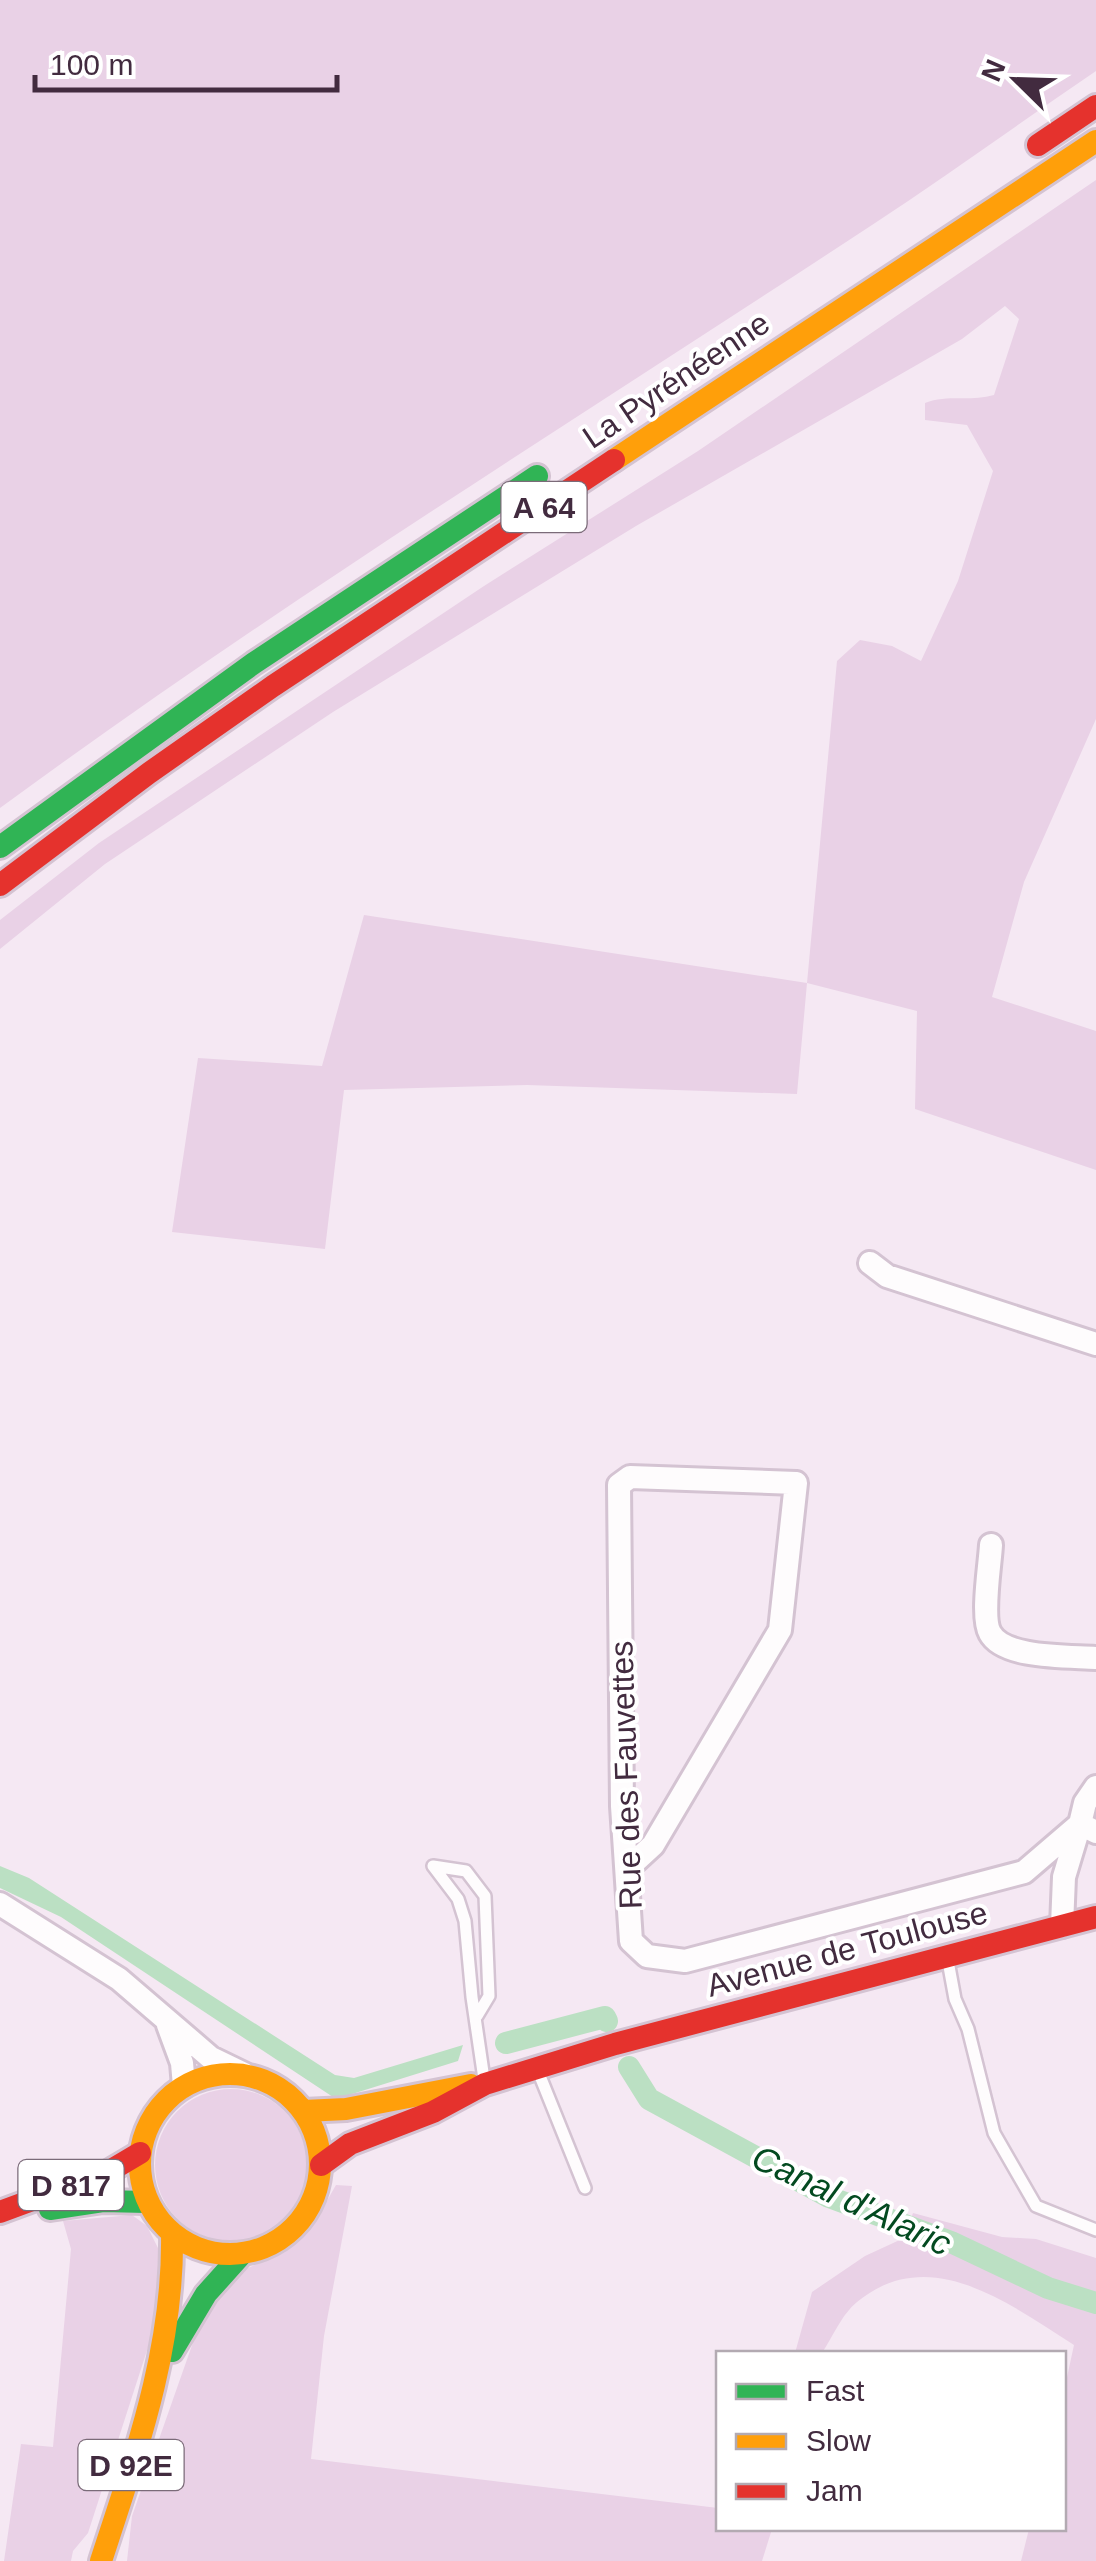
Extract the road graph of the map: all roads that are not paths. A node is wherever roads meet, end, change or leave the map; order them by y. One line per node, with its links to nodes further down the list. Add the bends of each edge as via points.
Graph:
1 (1096, 106): 3 (main road)
2 (1096, 141): 6 (main road, La Pyrénéenne / A 64, via 272,686)
3 (1019, 158)
4 (553, 465): 5 (main road, La Pyrénéenne / A 64, via 254,663)
5 (0, 847)
6 (0, 885)
7 (870, 1263): 8 (street, via 888,1276)
8 (1096, 1344)
9 (990, 1545): 10 (street, via 990,1634 1023,1652)
10 (1096, 1658)
11 (1096, 1787): 12 (street, via 1086,1804)
12 (1088, 1828): 13 (street, Rue des Fauvettes, via 1024,1872 685,1961 647,1956 632,1942); 16 (street, via 1064,1877)
13 (628, 1868): 13 (street, Rue des Fauvettes, via 653,1845 780,1630 796,1483 630,1477 619,1485)
14 (0, 1904): 19 (street, via 119,1979)
15 (1096, 1916): 16 (main road, Avenue de Toulouse)
16 (1062, 1926): 17 (main road, Avenue de Toulouse)
17 (948, 1957): 20 (main road, Avenue de Toulouse); 30 (lane, via 994,2133 1036,2206)
18 (477, 2016): 18 (lane, via 489,1996 485,1896 466,1871 432,1866 465,1921); 22 (lane)
19 (164, 2018): 21 (street, via 210,2058); 23 (street)
20 (536, 2068): 22 (main road, Avenue de Toulouse); 27 (lane)
21 (244, 2074): 23 (main road, via 218,2074); 24 (main road, via 266,2080)
22 (485, 2084): 24 (main road, via 429,2089 354,2109); 26 (main road, via 350,2144)
23 (184, 2086): 25 (main road, via 154,2115)
24 (304, 2111): 26 (main road)
25 (140, 2153): 28 (main road); 29 (main road, D 817)
26 (321, 2164): 32 (main road, via 314,2198 292,2230)
27 (585, 2188)
28 (147, 2202): 29 (main road, D 817, via 103,2200); 31 (main road)
29 (0, 2214)
30 (1096, 2230)
31 (172, 2234): 32 (main road, via 216,2255); 33 (main road, via 175,2278)
32 (241, 2255): 33 (main road, via 206,2294)
33 (162, 2368): 34 (main road, D 92E)
34 (101, 2561)

